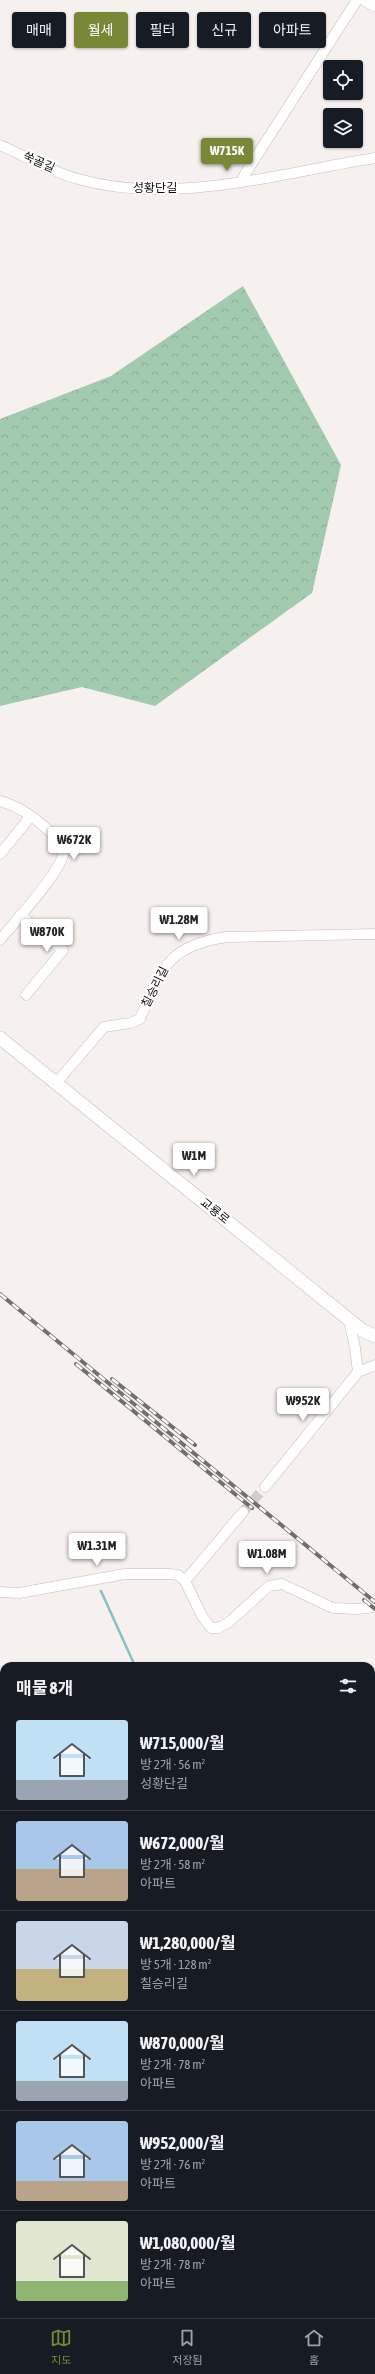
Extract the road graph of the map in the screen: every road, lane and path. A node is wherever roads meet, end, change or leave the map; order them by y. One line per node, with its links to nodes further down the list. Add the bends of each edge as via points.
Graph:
1 (357, 0): 7 (street)
2 (366, 0): 3 (street)
3 (375, 5)
4 (0, 145): 6 (street, 쑥골길)
5 (375, 158): 7 (street, 성황단길)
6 (77, 179): 7 (street, 성황단길, via 134,190)
7 (242, 181)
8 (0, 801): 9 (street, via 17,806)
9 (31, 816): 10 (street); 11 (street, via 61,842 64,849 56,870)
10 (0, 854)
11 (20, 915): 13 (street); 14 (street, via 63,950)
12 (375, 934): 16 (street, 칠승리길, via 228,937 212,939 180,953 160,972 140,1018 130,1023 104,1026)
13 (0, 940)
14 (26, 995)
15 (0, 1038): 16 (street, 교룡로)
16 (56, 1082): 17 (street, 교룡로)
17 (349, 1319): 18 (street, 교룡로, via 362,1330); 20 (street, via 356,1348)
18 (375, 1336)
19 (375, 1365): 20 (street)
20 (358, 1372): 21 (street)
21 (265, 1487)
22 (243, 1512): 23 (street)
23 (185, 1581): 24 (street, via 178,1575 170,1574 125,1574 19,1593); 25 (street, via 202,1616 211,1628 218,1628 229,1622 268,1586 282,1584 333,1608)
24 (0, 1592)
25 (375, 1607)

